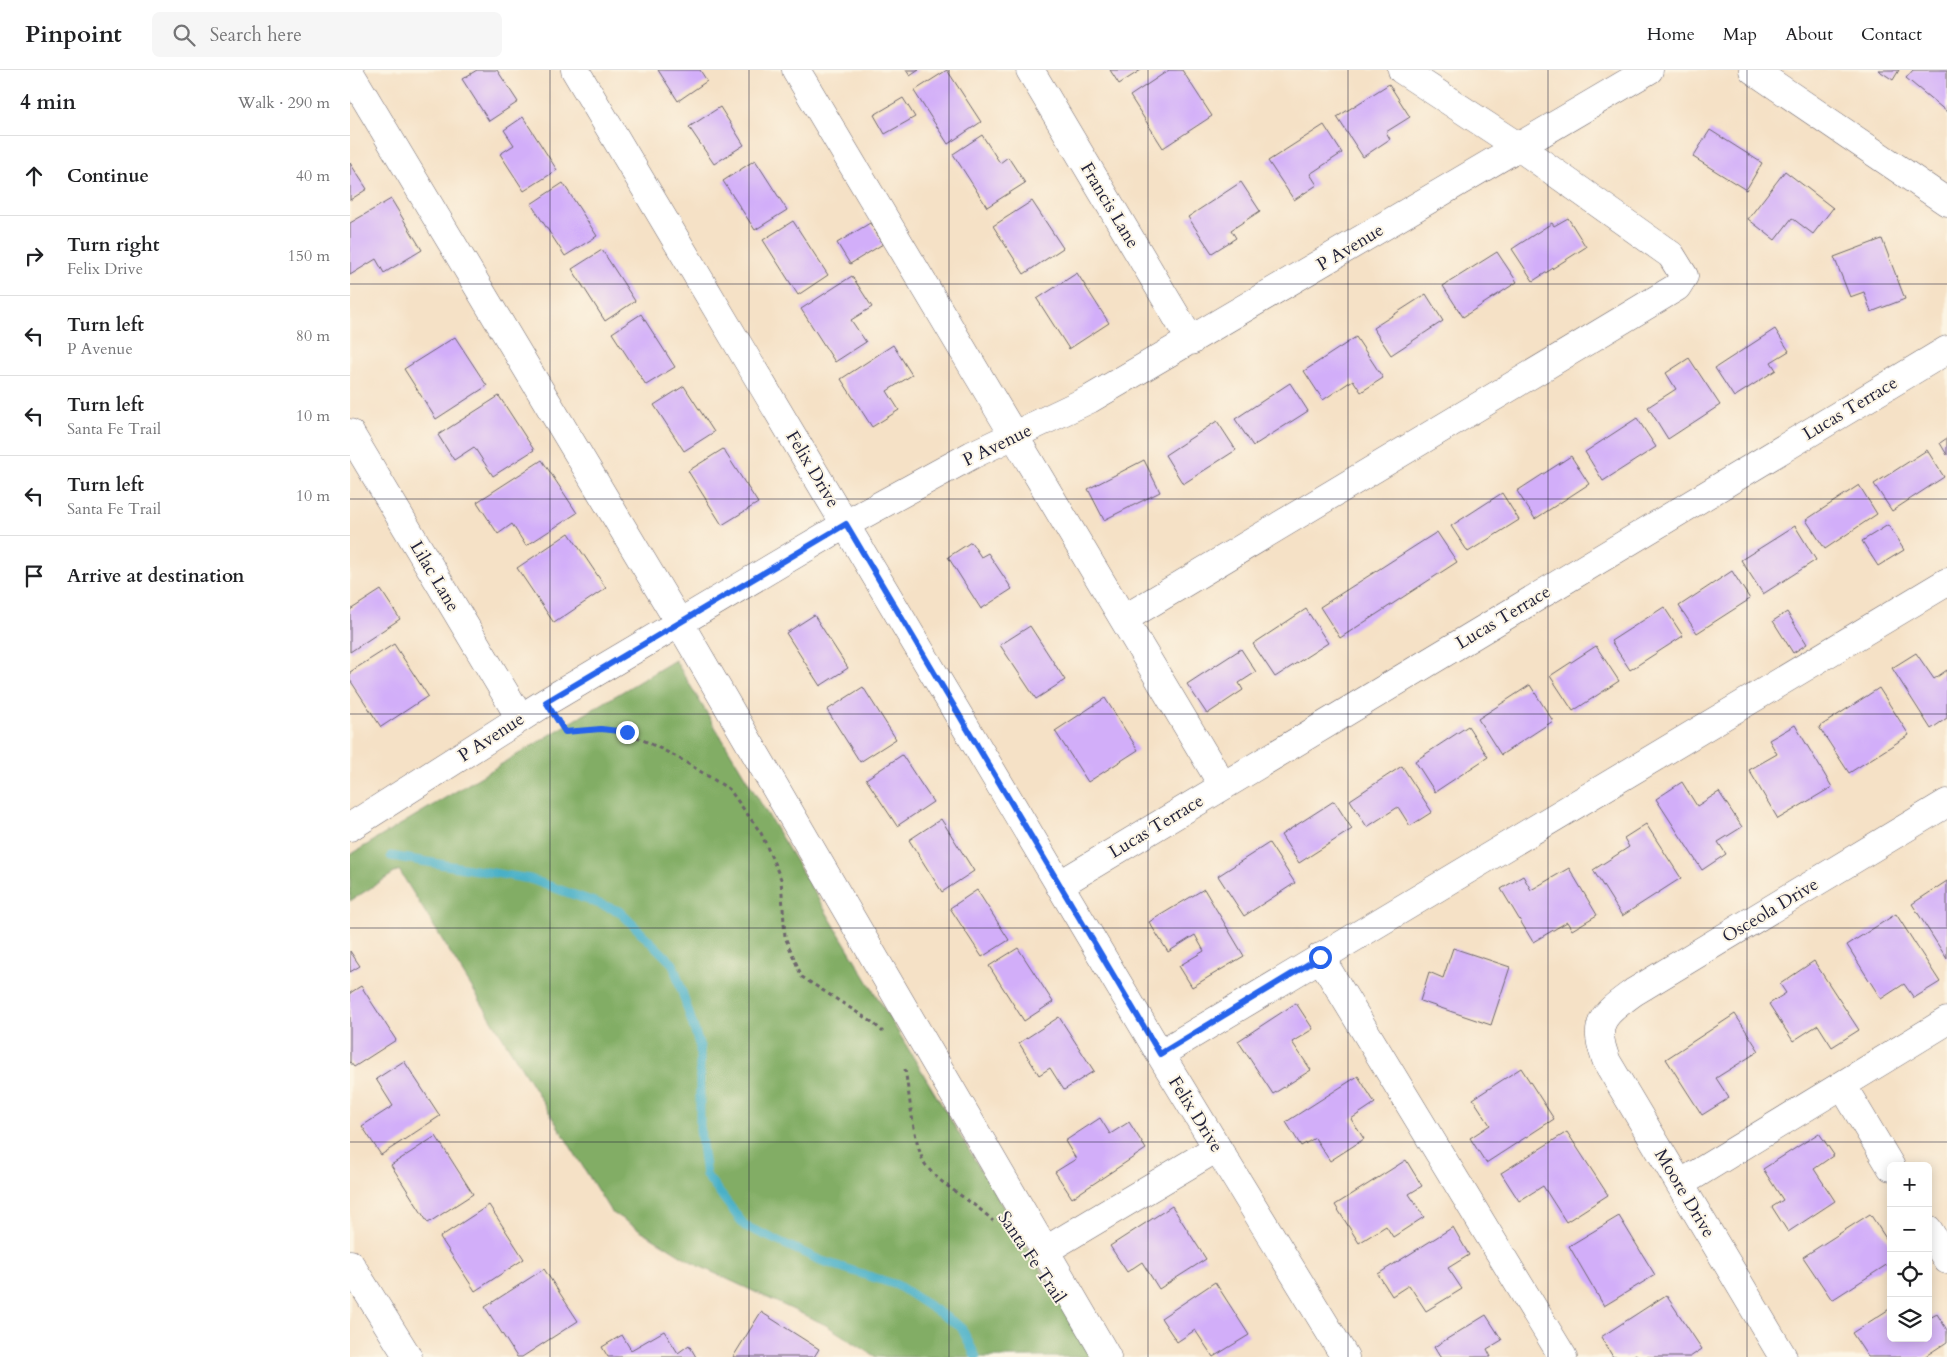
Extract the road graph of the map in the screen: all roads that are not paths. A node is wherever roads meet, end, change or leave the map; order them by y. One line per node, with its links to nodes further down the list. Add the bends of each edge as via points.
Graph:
1 (575, 70): 14 (street, Felix Drive)
2 (796, 70): 13 (street)
3 (1030, 70): 10 (street, Francis Lane)
4 (1402, 70): 8 (street)
5 (1649, 70): 8 (street, P Avenue)
6 (1752, 70): 9 (street)
7 (350, 73): 17 (street)
8 (1519, 147): 10 (street, P Avenue); 16 (street, via 1671,256 1684,276 1677,287)
9 (1947, 202)
10 (1191, 341): 13 (street, P Avenue)
11 (1947, 350): 19 (street, Lucas Terrace)
12 (350, 433): 18 (street, Lilac Lane)
13 (1015, 437): 14 (street, P Avenue, via 972,455); 16 (street)
14 (846, 524): 17 (street, P Avenue); 22 (street, Felix Drive)
15 (1947, 582): 23 (street)
16 (1124, 619): 19 (street)
17 (680, 624): 18 (street, P Avenue); 32 (street)
18 (520, 718): 21 (street, P Avenue)
19 (1223, 786): 22 (street, Lucas Terrace)
20 (1947, 803): 25 (street, Osceola Drive, via 1634,992 1611,1009)
21 (350, 827)
22 (1059, 885): 26 (street, Felix Drive)
23 (1320, 957): 26 (street); 38 (street)
24 (1947, 1021): 27 (street)
25 (1600, 1025): 30 (street, Moore Drive, via 1600,1043 1608,1062)
26 (1160, 1054): 28 (street, Felix Drive)
27 (1842, 1085): 29 (street); 30 (street)
28 (1217, 1148): 32 (street); 37 (street, Felix Drive)
29 (1888, 1162)
30 (1680, 1184): 39 (street, Moore Drive)
31 (1932, 1235): 33 (street)
32 (1046, 1250): 36 (street)
33 (1947, 1260)
34 (350, 1264): 35 (street)
35 (408, 1357)
36 (1107, 1357)
37 (1345, 1357)
38 (1562, 1357)
39 (1783, 1357)

